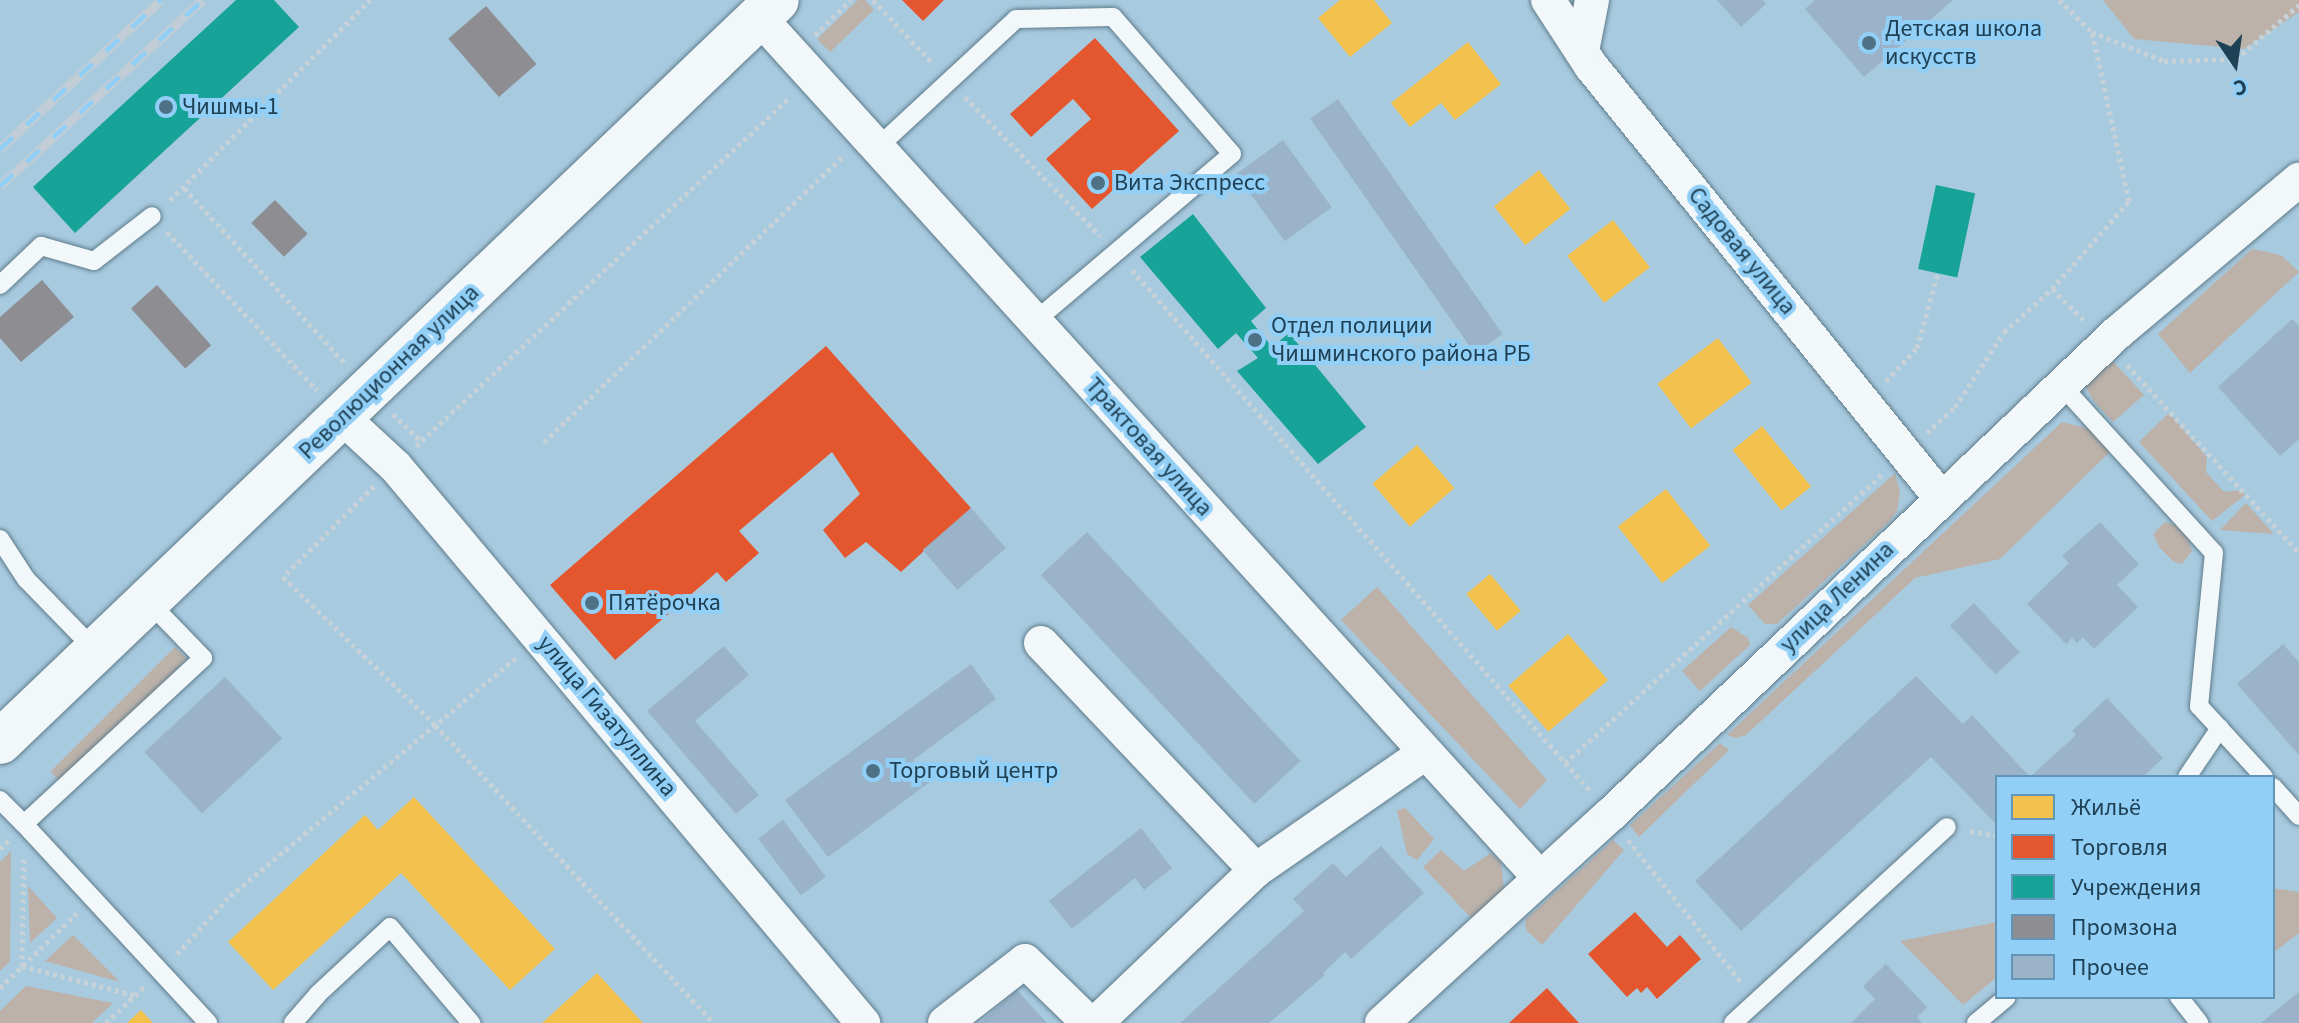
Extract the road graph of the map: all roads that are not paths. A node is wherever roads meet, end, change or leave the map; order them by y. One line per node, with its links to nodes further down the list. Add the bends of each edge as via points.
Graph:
1 (1548, 0): 4 (street, Садовая улица)
2 (1592, 0): 4 (street)
3 (759, 6): 5 (street, Трактовая улица, via 804,66); 11 (main road, Революционная улица)
4 (1582, 51): 12 (street, Садовая улица)
5 (872, 141): 9 (street, Трактовая улица); 9 (lane, via 1016,19 1113,17 1232,154)
6 (2299, 180): 10 (street, улица Ленина, via 2117,333)
7 (152, 216): 8 (lane, via 94,261 41,246)
8 (0, 285)
9 (1035, 321): 19 (street, Трактовая улица)
10 (2063, 387): 12 (street, улица Ленина); 17 (lane, via 2214,553 2199,706)
11 (356, 404): 14 (main road, Революционная улица); 34 (street, улица Гизатуллина, via 395,466)
12 (1941, 498): 28 (street, улица Ленина)
13 (0, 539): 16 (lane, via 26,579)
14 (147, 600): 16 (main road, Революционная улица); 25 (lane, via 203,658)
15 (1041, 643): 27 (street)
16 (95, 650): 18 (main road, Революционная улица)
17 (2220, 728): 20 (lane); 21 (lane)
18 (0, 742)
19 (1425, 753): 27 (street); 28 (street, Трактовая улица)
20 (2188, 775)
21 (2262, 775)
22 (2275, 789): 24 (lane)
23 (0, 800): 25 (lane)
24 (2299, 816)
25 (24, 824): 31 (lane)
26 (1947, 827): 39 (lane)
27 (1256, 870): 37 (street)
28 (1540, 878): 38 (street, улица Ленина)
29 (2005, 999): 40 (lane)
30 (2181, 999): 41 (lane)
31 (208, 1023)
32 (293, 1023): 33 (lane, via 390,927)
33 (471, 1023)
34 (863, 1023)
35 (945, 1023): 36 (street, via 1025,961)
36 (1089, 1023)
37 (1096, 1023)
38 (1382, 1023)
39 (1733, 1023)
40 (1976, 1023)
41 (2199, 1023)

